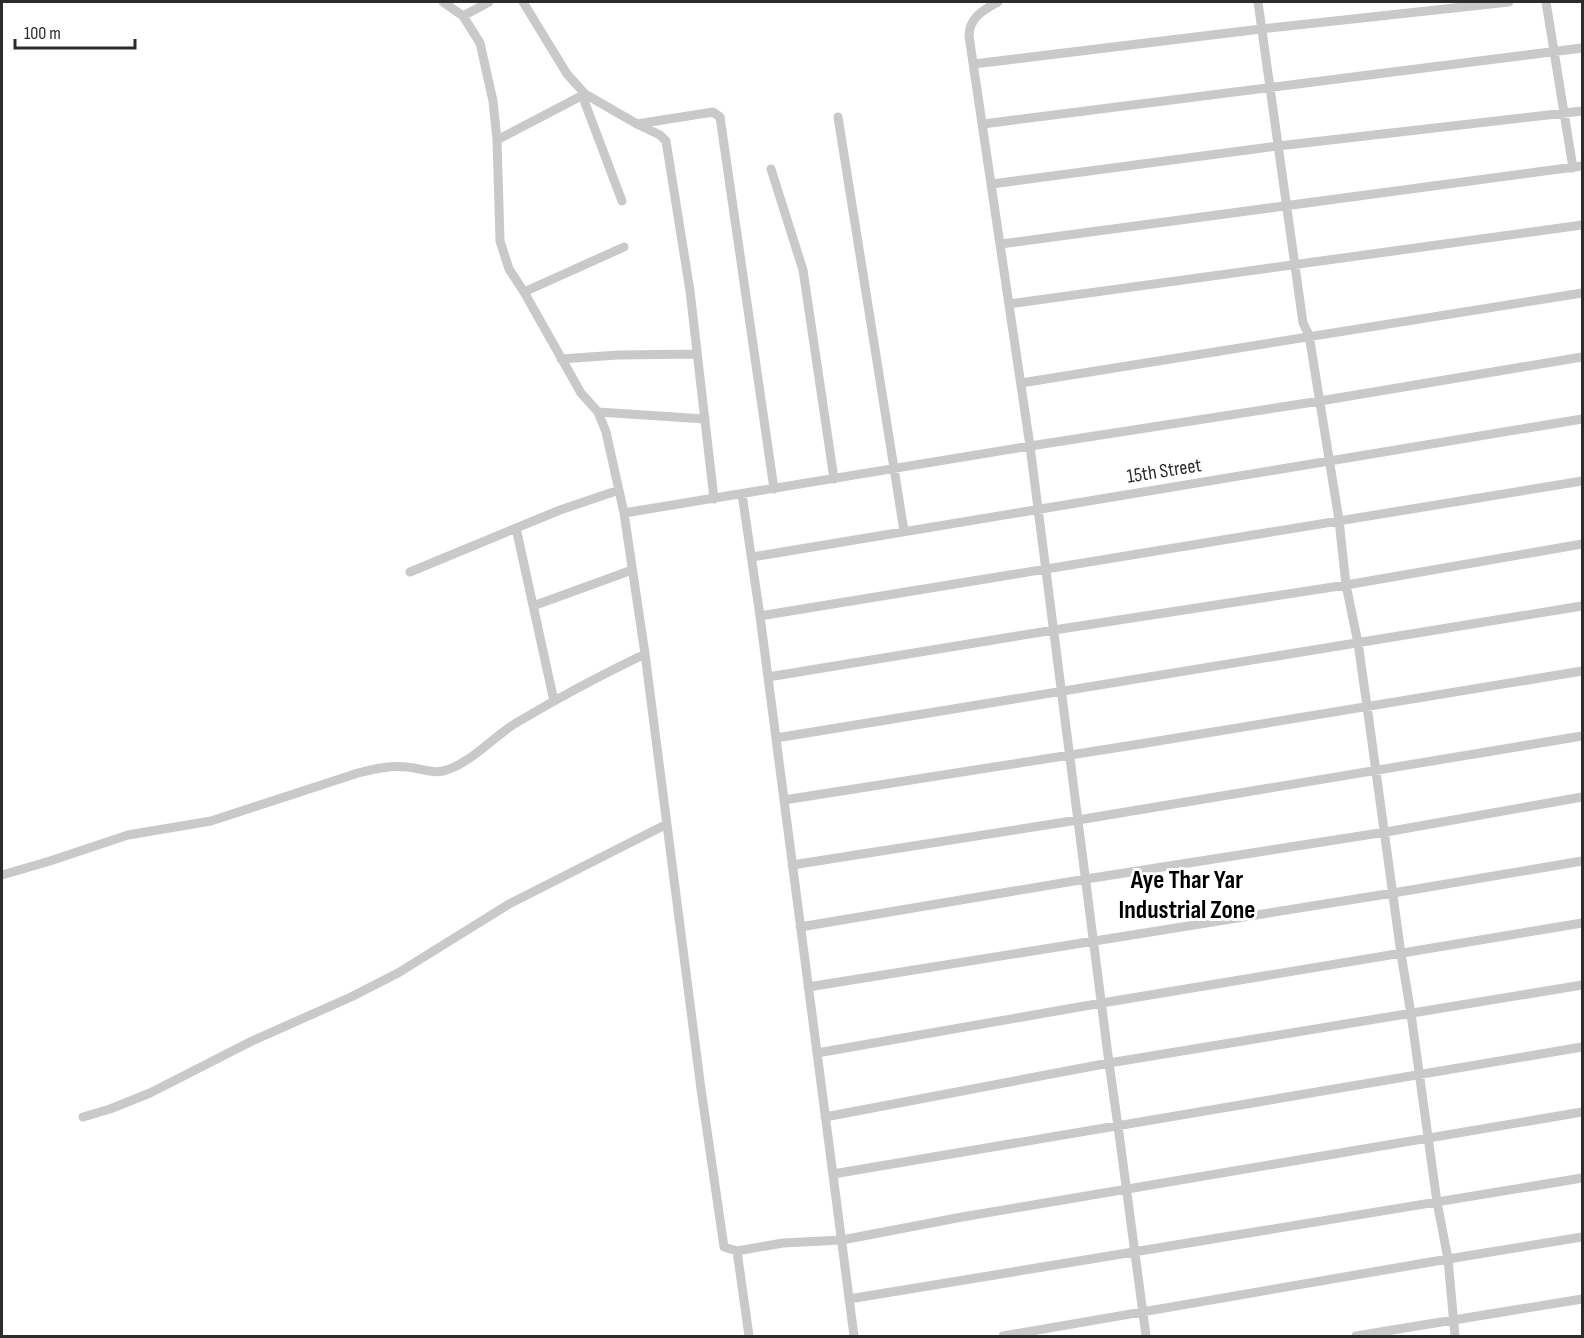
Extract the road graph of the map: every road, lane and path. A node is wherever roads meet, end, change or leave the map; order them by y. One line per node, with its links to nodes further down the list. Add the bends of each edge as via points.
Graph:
1 (443, 2): 8 (street)
2 (489, 2): 8 (street)
3 (523, 2): 14 (street, via 567,74)
4 (998, 2): 12 (street, via 974,18 969,27)
5 (1258, 2): 9 (street)
6 (1509, 2): 9 (street)
7 (1546, 2): 11 (street)
8 (463, 16): 20 (street, via 480,43)
9 (1261, 29): 12 (street); 13 (street)
10 (1582, 48): 11 (street)
11 (1553, 52): 13 (street); 16 (street)
12 (974, 64): 19 (street)
13 (1270, 88): 19 (street); 21 (street)
14 (585, 94): 18 (street); 20 (street); 25 (street)
15 (1582, 111): 16 (street)
16 (1564, 113): 21 (street); 22 (street)
17 (838, 117): 45 (street)
18 (638, 124): 35 (street, via 666,141); 48 (street, via 713,112 720,117)
19 (983, 124): 24 (street)
20 (497, 140): 31 (street, via 500,241 509,269)
21 (1278, 146): 24 (street); 26 (street)
22 (1578, 167): 26 (street)
23 (771, 169): 46 (street, via 803,270)
24 (992, 184): 28 (street)
25 (622, 201)
26 (1286, 205): 28 (street); 30 (street)
27 (1582, 225): 30 (street)
28 (1001, 244): 33 (street)
29 (624, 247): 31 (street)
30 (1295, 264): 33 (street); 34 (street, via 1303,323)
31 (524, 292): 37 (street)
32 (1582, 293): 34 (street)
33 (1009, 304): 38 (street)
34 (1309, 336): 38 (street); 39 (street)
35 (697, 354): 37 (street); 41 (street)
36 (1582, 357): 39 (street)
37 (561, 359): 40 (street, via 581,393)
38 (1021, 383): 43 (street)
39 (1320, 401): 43 (street); 44 (street)
40 (598, 412): 41 (street); 49 (street)
41 (705, 419): 51 (street)
42 (1582, 419): 44 (street, 15th Street)
43 (1030, 446): 45 (street); 52 (street)
44 (1329, 461): 52 (street, 15th Street); 54 (street)
45 (895, 469): 46 (street); 56 (street)
46 (834, 478): 48 (street)
47 (1582, 481): 54 (street)
48 (774, 489): 50 (street)
49 (619, 490): 53 (street); 55 (street)
50 (742, 494): 51 (street); 58 (street)
51 (714, 499): 53 (street)
52 (1038, 508): 56 (street, 15th Street); 59 (street)
53 (624, 513): 60 (street)
54 (1339, 520): 59 (street); 62 (street)
55 (516, 528): 61 (street); 63 (street)
56 (904, 531): 58 (street, 15th Street)
57 (1582, 544): 62 (street)
58 (752, 557): 65 (street)
59 (1046, 568): 65 (street); 66 (street)
60 (632, 570): 63 (street); 68 (street)
61 (410, 572)
62 (1346, 585): 66 (street); 67 (street)
63 (533, 606): 72 (street)
64 (1582, 606): 67 (street)
65 (760, 616): 70 (street)
66 (1054, 630): 70 (street); 71 (street)
67 (1358, 643): 71 (street); 73 (street)
68 (645, 654): 72 (street); 81 (street)
69 (1582, 671): 73 (street)
70 (768, 677): 75 (street)
71 (1062, 692): 75 (street); 76 (street)
72 (554, 701): 85 (street, via 514,724 467,760 444,771 380,767 212,821 128,835)
73 (1367, 706): 76 (street); 77 (street)
74 (1582, 736): 77 (street)
75 (776, 738): 79 (street)
76 (1070, 755): 79 (street); 80 (street)
77 (1377, 771): 80 (street); 82 (street)
78 (1582, 797): 82 (street)
79 (784, 800): 84 (street)
80 (1078, 820): 84 (street); 86 (street)
81 (667, 824): 101 (street, via 509,904 398,973 351,997 150,1093); 111 (street, via 724,1246)
82 (1386, 832): 86 (street); 87 (street)
83 (1582, 861): 87 (street)
84 (792, 865): 89 (street)
85 (2, 875)
86 (1086, 879): 89 (street); 90 (street)
87 (1393, 893): 90 (street); 91 (street)
88 (1582, 923): 91 (street)
89 (800, 927): 93 (street)
90 (1094, 942): 93 (street); 94 (street)
91 (1401, 954): 94 (street); 95 (street)
92 (1582, 986): 95 (street)
93 (808, 987): 97 (street)
94 (1102, 1003): 97 (street); 98 (street)
95 (1411, 1014): 98 (street); 99 (street)
96 (1582, 1047): 99 (street)
97 (817, 1053): 102 (street)
98 (1108, 1064): 102 (street); 103 (street)
99 (1419, 1075): 103 (street); 104 (street)
100 (1582, 1112): 104 (street)
101 (83, 1117)
102 (825, 1117): 105 (street)
103 (1118, 1126): 105 (street); 107 (street)
104 (1428, 1137): 107 (street); 108 (street)
105 (833, 1174): 110 (street)
106 (1582, 1178): 108 (street)
107 (1127, 1189): 110 (street); 112 (street)
108 (1437, 1202): 112 (street); 113 (street)
109 (1582, 1237): 113 (street)
110 (842, 1240): 111 (street, via 783,1243); 114 (street)
111 (737, 1251): 118 (street)
112 (1135, 1253): 114 (street); 116 (street)
113 (1448, 1259): 116 (street); 117 (street)
114 (849, 1299): 119 (street)
115 (1582, 1299): 117 (street)
116 (1143, 1312): 120 (street); 121 (street)
117 (1453, 1320): 122 (street); 123 (street)
118 (749, 1336)
119 (854, 1336)
120 (1003, 1336)
121 (1146, 1336)
122 (1356, 1336)
123 (1455, 1336)

